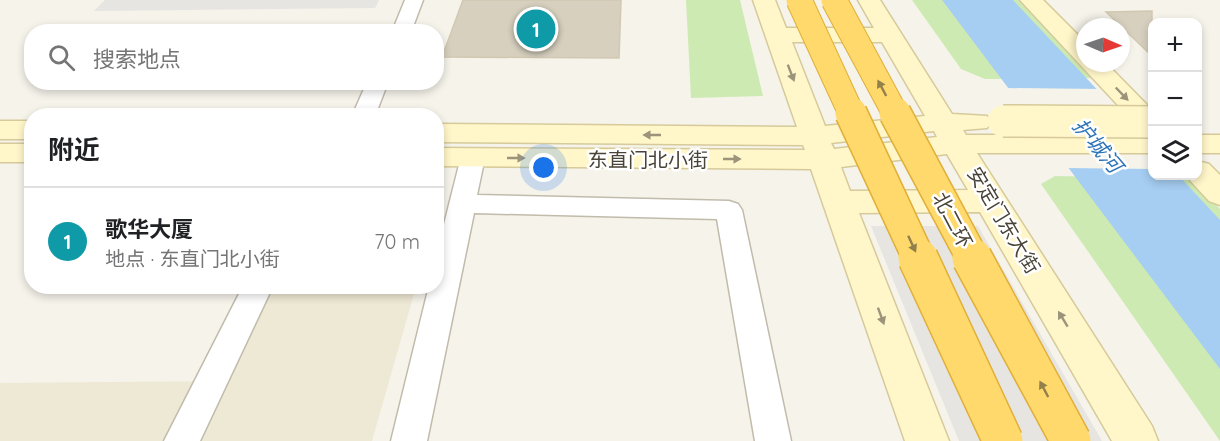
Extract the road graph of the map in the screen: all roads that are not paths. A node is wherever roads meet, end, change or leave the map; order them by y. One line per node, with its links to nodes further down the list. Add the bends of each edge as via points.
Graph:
1 (414, 0): 8 (street)
2 (764, 0): 10 (street)
3 (799, 0): 43 (highway, one-way to 43, bridge)
4 (834, 0): 44 (highway, 北二环, one-way to 4, bridge)
5 (869, 0): 11 (street, 安定门东大街)
6 (1030, 0): 12 (street)
7 (1043, 0): 9 (street)
8 (404, 24)
9 (1076, 28)
10 (777, 35): 11 (street); 27 (street, one-way to 27)
11 (891, 35): 24 (street, 安定门东大街)
12 (1076, 47)
13 (1101, 72): 18 (street, one-way to 18)
14 (1127, 72): 16 (street)
15 (374, 90): 17 (street)
16 (1148, 90)
17 (367, 108)
18 (1148, 119)
19 (1148, 123): 22 (street, bridge)
20 (0, 130): 21 (street)
21 (24, 130)
22 (1010, 132): 24 (street); 26 (street)
23 (444, 133): 27 (street, 东直门北小街, one-way to 23)
24 (950, 133): 27 (street); 33 (street, 安定门东大街)
25 (1209, 143): 32 (street)
26 (1148, 144)
27 (820, 148): 31 (street, 东直门北小街, one-way to 27); 34 (street)
28 (0, 153): 29 (street)
29 (24, 153)
30 (444, 157): 31 (street, 东直门北小街)
31 (473, 157): 35 (street)
32 (1220, 194)
33 (993, 201): 34 (street); 45 (street, 安定门东大街, one-way to 33)
34 (840, 202): 42 (street, one-way to 42)
35 (462, 204): 36 (street); 41 (street, via 729,210)
36 (444, 284)
37 (254, 294): 39 (street)
38 (442, 294): 40 (street)
39 (182, 441)
40 (409, 441)
41 (773, 441)
42 (927, 441)
43 (1003, 441)
44 (1071, 441)
45 (1136, 441)

